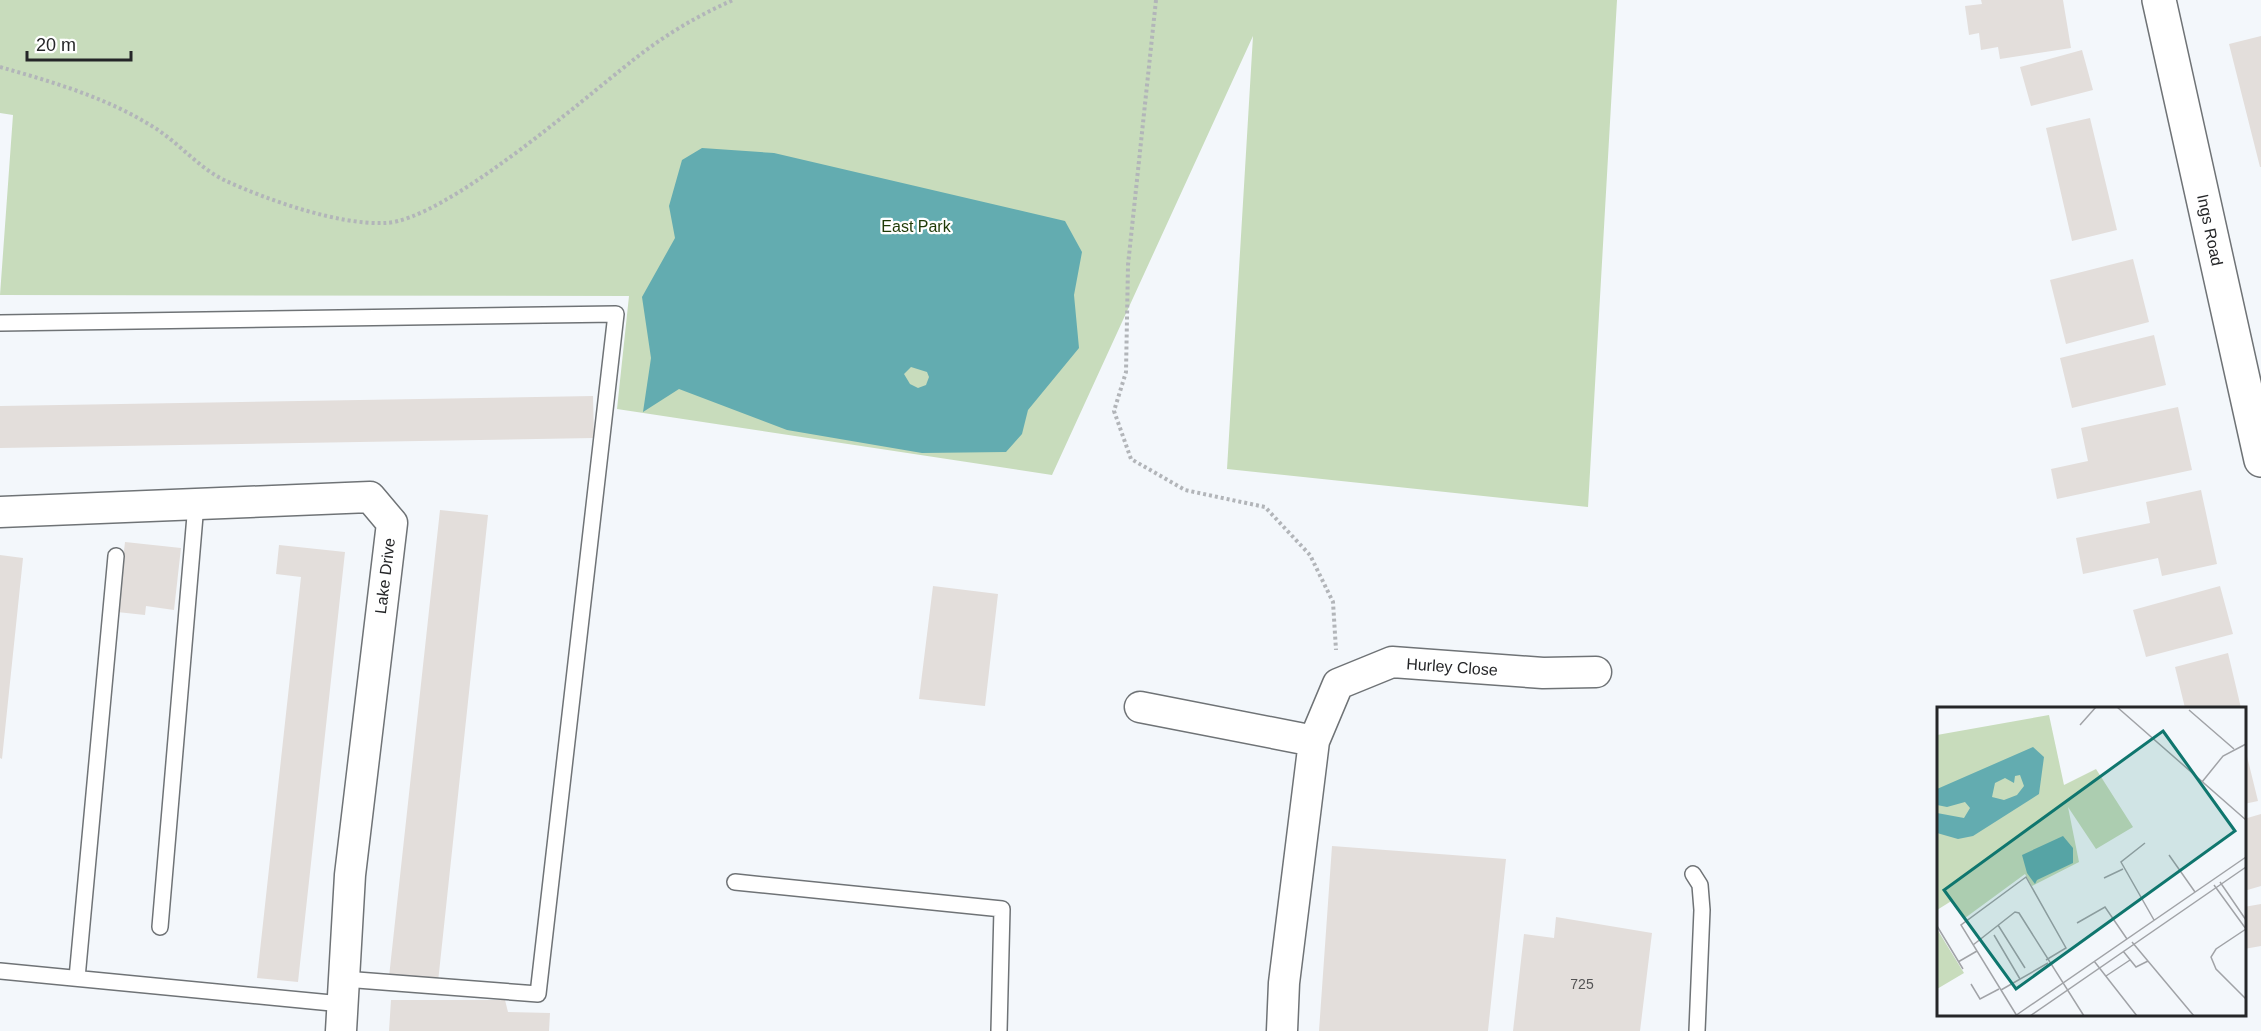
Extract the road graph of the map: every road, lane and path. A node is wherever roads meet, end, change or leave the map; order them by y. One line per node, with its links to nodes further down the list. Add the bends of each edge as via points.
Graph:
1 (733, 0): 4 (path, via 661,40 443,203 386,224 327,218 222,179 155,128 111,105 62,84)
2 (1156, 0): 11 (path, via 1128,265 1126,372 1114,411 1131,459 1185,490 1265,507 1310,555 1333,602)
3 (2159, 0): 6 (street, Ings Road)
4 (0, 67)
5 (0, 323): 19 (lane, via 616,314 538,994)
6 (2261, 460)
7 (196, 504): 8 (street, Lake Drive); 16 (lane); 19 (street, Lake Drive, via 370,497 392,523 350,875)
8 (0, 512)
9 (116, 556): 18 (lane)
10 (1596, 672): 11 (street, Hurley Close, via 1543,673 1392,662)
11 (1338, 684): 13 (street)
12 (1140, 707): 13 (street)
13 (1314, 741): 21 (street, via 1284,982)
14 (1693, 874): 22 (lane, via 1700,885 1702,910)
15 (735, 882): 20 (lane, via 1002,909)
16 (160, 927)
17 (0, 971): 18 (lane)
18 (76, 978): 19 (lane)
19 (342, 1005)
20 (999, 1031)
21 (1282, 1031)
22 (1697, 1031)

